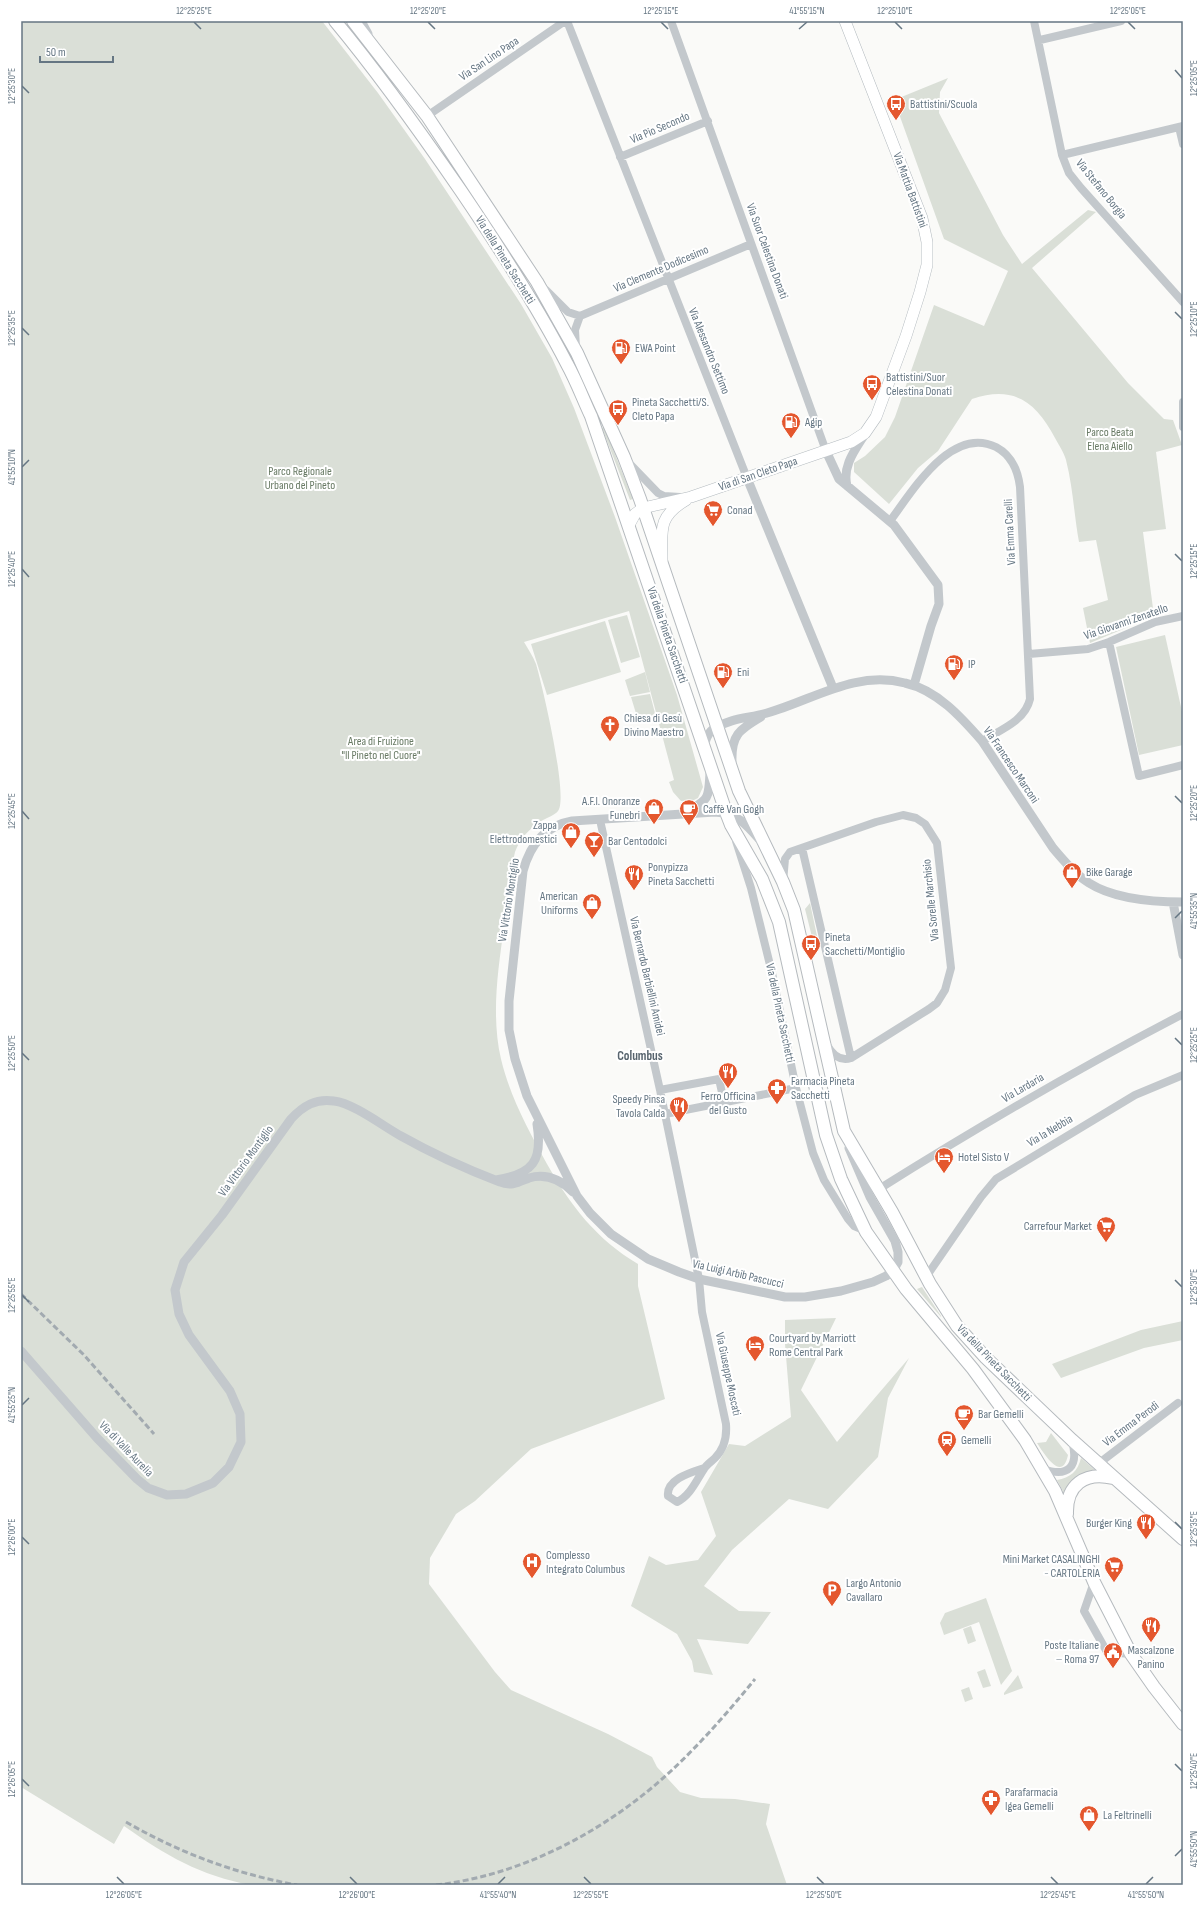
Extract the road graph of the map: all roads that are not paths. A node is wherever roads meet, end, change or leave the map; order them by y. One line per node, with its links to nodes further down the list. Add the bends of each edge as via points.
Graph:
1 (335, 21): 33 (main road, Via della Pineta Sacchetti, via 417,126 530,298 568,365 591,416)
2 (353, 21): 10 (main road, Via della Pineta Sacchetti)
3 (362, 21): 10 (street, Via della Pineta Sacchetti)
4 (566, 21): 11 (street, Via San Lino Papa); 16 (street, Via Alessandro Settimo)
5 (671, 21): 12 (street, Via Suor Celestina Donati)
6 (846, 21): 25 (main road, Via Mattia Battistini, via 922,218 927,242 927,265 920,292 887,388 874,420)
7 (1034, 21): 9 (street, Via Stefano Borgia)
8 (1121, 21): 9 (street)
9 (1040, 40): 15 (street, Via Stefano Borgia)
10 (375, 48): 11 (main road, Via della Pineta Sacchetti)
11 (427, 116): 19 (main road, Via della Pineta Sacchetti)
12 (708, 121): 16 (street, Via Pio Secondo); 17 (street, Via Suor Celestina Donati)
13 (1181, 126): 14 (street); 15 (street)
14 (1183, 144)
15 (1062, 155): 20 (street, Via Stefano Borgia, via 1072,177)
16 (620, 157): 18 (street, Via Alessandro Settimo)
17 (751, 244): 18 (street, Via Clemente Dodicesimo); 26 (street, Via Suor Celestina Donati)
18 (667, 278): 21 (street, Via Clemente Dodicesimo); 28 (street, Via Alessandro Settimo)
19 (537, 282): 21 (street, via 565,309); 22 (main road, Via della Pineta Sacchetti)
20 (1183, 302)
21 (580, 316): 22 (street, via 575,330)
22 (577, 353): 27 (main road, Via della Pineta Sacchetti)
23 (1183, 402): 24 (street)
24 (1183, 427)
25 (865, 433): 26 (main road, Via Mattia Battistini, via 851,442); 29 (street, via 845,471)
26 (826, 451): 28 (main road, Via di San Cleto Papa); 29 (street, Via Suor Celestina Donati, via 838,477)
27 (624, 457): 30 (street, Via di San Cleto Papa, via 658,493 664,496); 31 (main road, Via della Pineta Sacchetti)
28 (747, 478): 30 (main road, Via di San Cleto Papa); 39 (street, Via Alessandro Settimo)
29 (847, 486): 32 (street, Via Suor Celestina Donati)
30 (691, 497): 31 (main road, Via di San Cleto Papa); 34 (main road, Via della Pineta Sacchetti, via 672,509 665,518 662,532)
31 (643, 508): 33 (main road, via 635,514); 34 (main road, Via della Pineta Sacchetti)
32 (890, 521): 37 (street, Via Emma Carelli, via 932,468 952,450 980,443 1002,451 1012,463 1019,479); 38 (street, Via Suor Celestina Donati, via 938,585 939,604)
33 (630, 525): 43 (main road, Via della Pineta Sacchetti)
34 (662, 561): 41 (main road, Via della Pineta Sacchetti)
35 (1183, 616): 36 (street, Via Giovanni Zenatello, via 1155,622)
36 (1109, 642): 37 (street, Via Giovanni Zenatello, via 1081,650); 44 (street, via 1139,776)
37 (1029, 654): 42 (street, Via Emma Carelli, via 1028,707 1015,721)
38 (914, 685): 39 (street, Via Francesco Marconi, via 871,680); 42 (street, Via Francesco Marconi, via 945,703)
39 (833, 688): 40 (street, Via Francesco Marconi)
40 (768, 713): 41 (street, Via Francesco Marconi, via 737,719); 46 (street, Via Francesco Marconi, via 742,729 734,739 732,753)
41 (716, 727): 43 (street, via 708,734); 46 (main road, Via della Pineta Sacchetti)
42 (982, 741): 54 (street, Via Francesco Marconi, via 1053,848 1075,872 1090,883 1113,893)
43 (704, 746): 45 (main road, Via della Pineta Sacchetti)
44 (1183, 765)
45 (711, 767): 47 (main road, Via della Pineta Sacchetti); 48 (street, via 707,798)
46 (735, 780): 51 (main road, Via della Pineta Sacchetti)
47 (726, 812): 48 (street, Via Vittorio Montiglio); 50 (main road, Via della Pineta Sacchetti); 51 (street, Via della Pineta Sacchetti, via 743,821)
48 (685, 814): 49 (street, Via Vittorio Montiglio)
49 (600, 820): 62 (street, Via Bernardo Barbiellini Amidei); 64 (street, Via Vittorio Montiglio, via 568,822 547,832 532,847 523,871 510,985 509,1022 518,1074)
50 (731, 825): 61 (street, Via della Pineta Sacchetti, via 751,888); 70 (main road, Via della Pineta Sacchetti, via 758,872 776,912 826,1135 841,1179)
51 (766, 847): 53 (main road, Via della Pineta Sacchetti)
52 (802, 848): 53 (street, Via della Pineta Sacchetti, via 786,856); 59 (street); 59 (street, Via Sorelle Marchisio, via 903,815 916,818 925,824 937,843 951,968 948,983 941,997 929,1009)
53 (783, 882): 58 (main road, Via della Pineta Sacchetti, via 799,929)
54 (1173, 902): 55 (street, Via Francesco Marconi); 56 (street)
55 (1183, 902)
56 (1183, 955)
57 (1183, 1014): 68 (street, Via Lardaria, via 1115,1049 971,1132)
58 (824, 1038): 59 (street, Via della Pineta Sacchetti, via 838,1057 845,1060); 66 (main road, Via della Pineta Sacchetti)
59 (851, 1058)
60 (1183, 1076): 72 (street, Via la Nebbia, via 1135,1095 996,1179 981,1196)
61 (796, 1088): 63 (street); 70 (street, Via della Pineta Sacchetti, via 812,1153 824,1180 850,1222)
62 (660, 1090): 63 (street, via 719,1079); 65 (street, Via Bernardo Barbiellini Amidei)
63 (724, 1102): 65 (street)
64 (535, 1114): 67 (street, Via Vittorio Montiglio, via 539,1139 536,1158 528,1169 520,1174); 69 (street, Via Vittorio Montiglio)
65 (665, 1114): 73 (street, Via Bernardo Barbiellini Amidei)
66 (844, 1131): 68 (main road, Via della Pineta Sacchetti); 71 (street, Via della Pineta Sacchetti, via 870,1197 896,1245 898,1262)
67 (495, 1180): 69 (street, Via Vittorio Montiglio, via 510,1184 535,1177 552,1178 563,1183); 76 (street, Via Vittorio Montiglio, via 448,1161 345,1103 332,1100 316,1101 295,1114 222,1215 184,1262 175,1290 179,1314 189,1335 230,1391)
68 (879, 1189): 72 (main road, Via della Pineta Sacchetti)
69 (577, 1196): 73 (street, Via Luigi Arbib Pascucci, via 604,1227 626,1245 655,1263)
70 (866, 1232): 71 (main road, Via della Pineta Sacchetti)
71 (893, 1271): 73 (street, Via Luigi Arbib Pascucci, via 873,1282 805,1297 785,1297); 80 (main road, Via della Pineta Sacchetti, via 993,1394)
72 (926, 1277): 77 (main road, Via della Pineta Sacchetti, via 964,1334)
73 (699, 1279): 79 (street, Via Giuseppe Moscati, via 702,1312 727,1429 720,1452)
74 (21, 1351): 76 (street, Via di Valle Aurelia, via 96,1438 136,1479 148,1488 167,1495 186,1494 205,1488 214,1483 229,1467 241,1442)
75 (1178, 1403): 78 (street, Via Emma Perodi)
76 (240, 1414)
77 (1072, 1440): 78 (main road, Via della Pineta Sacchetti); 80 (street, via 1075,1456 1070,1468 1060,1473)
78 (1098, 1464): 81 (main road, Via della Pineta Sacchetti)
79 (704, 1468): 79 (street, Via Giuseppe Moscati, via 671,1484 667,1490 668,1496 676,1502 683,1499 698,1481)
80 (1043, 1469): 82 (main road, Via della Pineta Sacchetti)
81 (1115, 1478): 82 (main road, Via della Pineta Sacchetti, via 1097,1476 1087,1478 1079,1484 1068,1499); 83 (main road, Via della Pineta Sacchetti)
82 (1068, 1518): 84 (main road, Via della Pineta Sacchetti)
83 (1183, 1540)
84 (1094, 1582): 85 (main road, Via della Pineta Sacchetti); 85 (street, via 1084,1611 1107,1652)
85 (1131, 1654): 86 (main road, Via della Pineta Sacchetti)
86 (1183, 1724)

